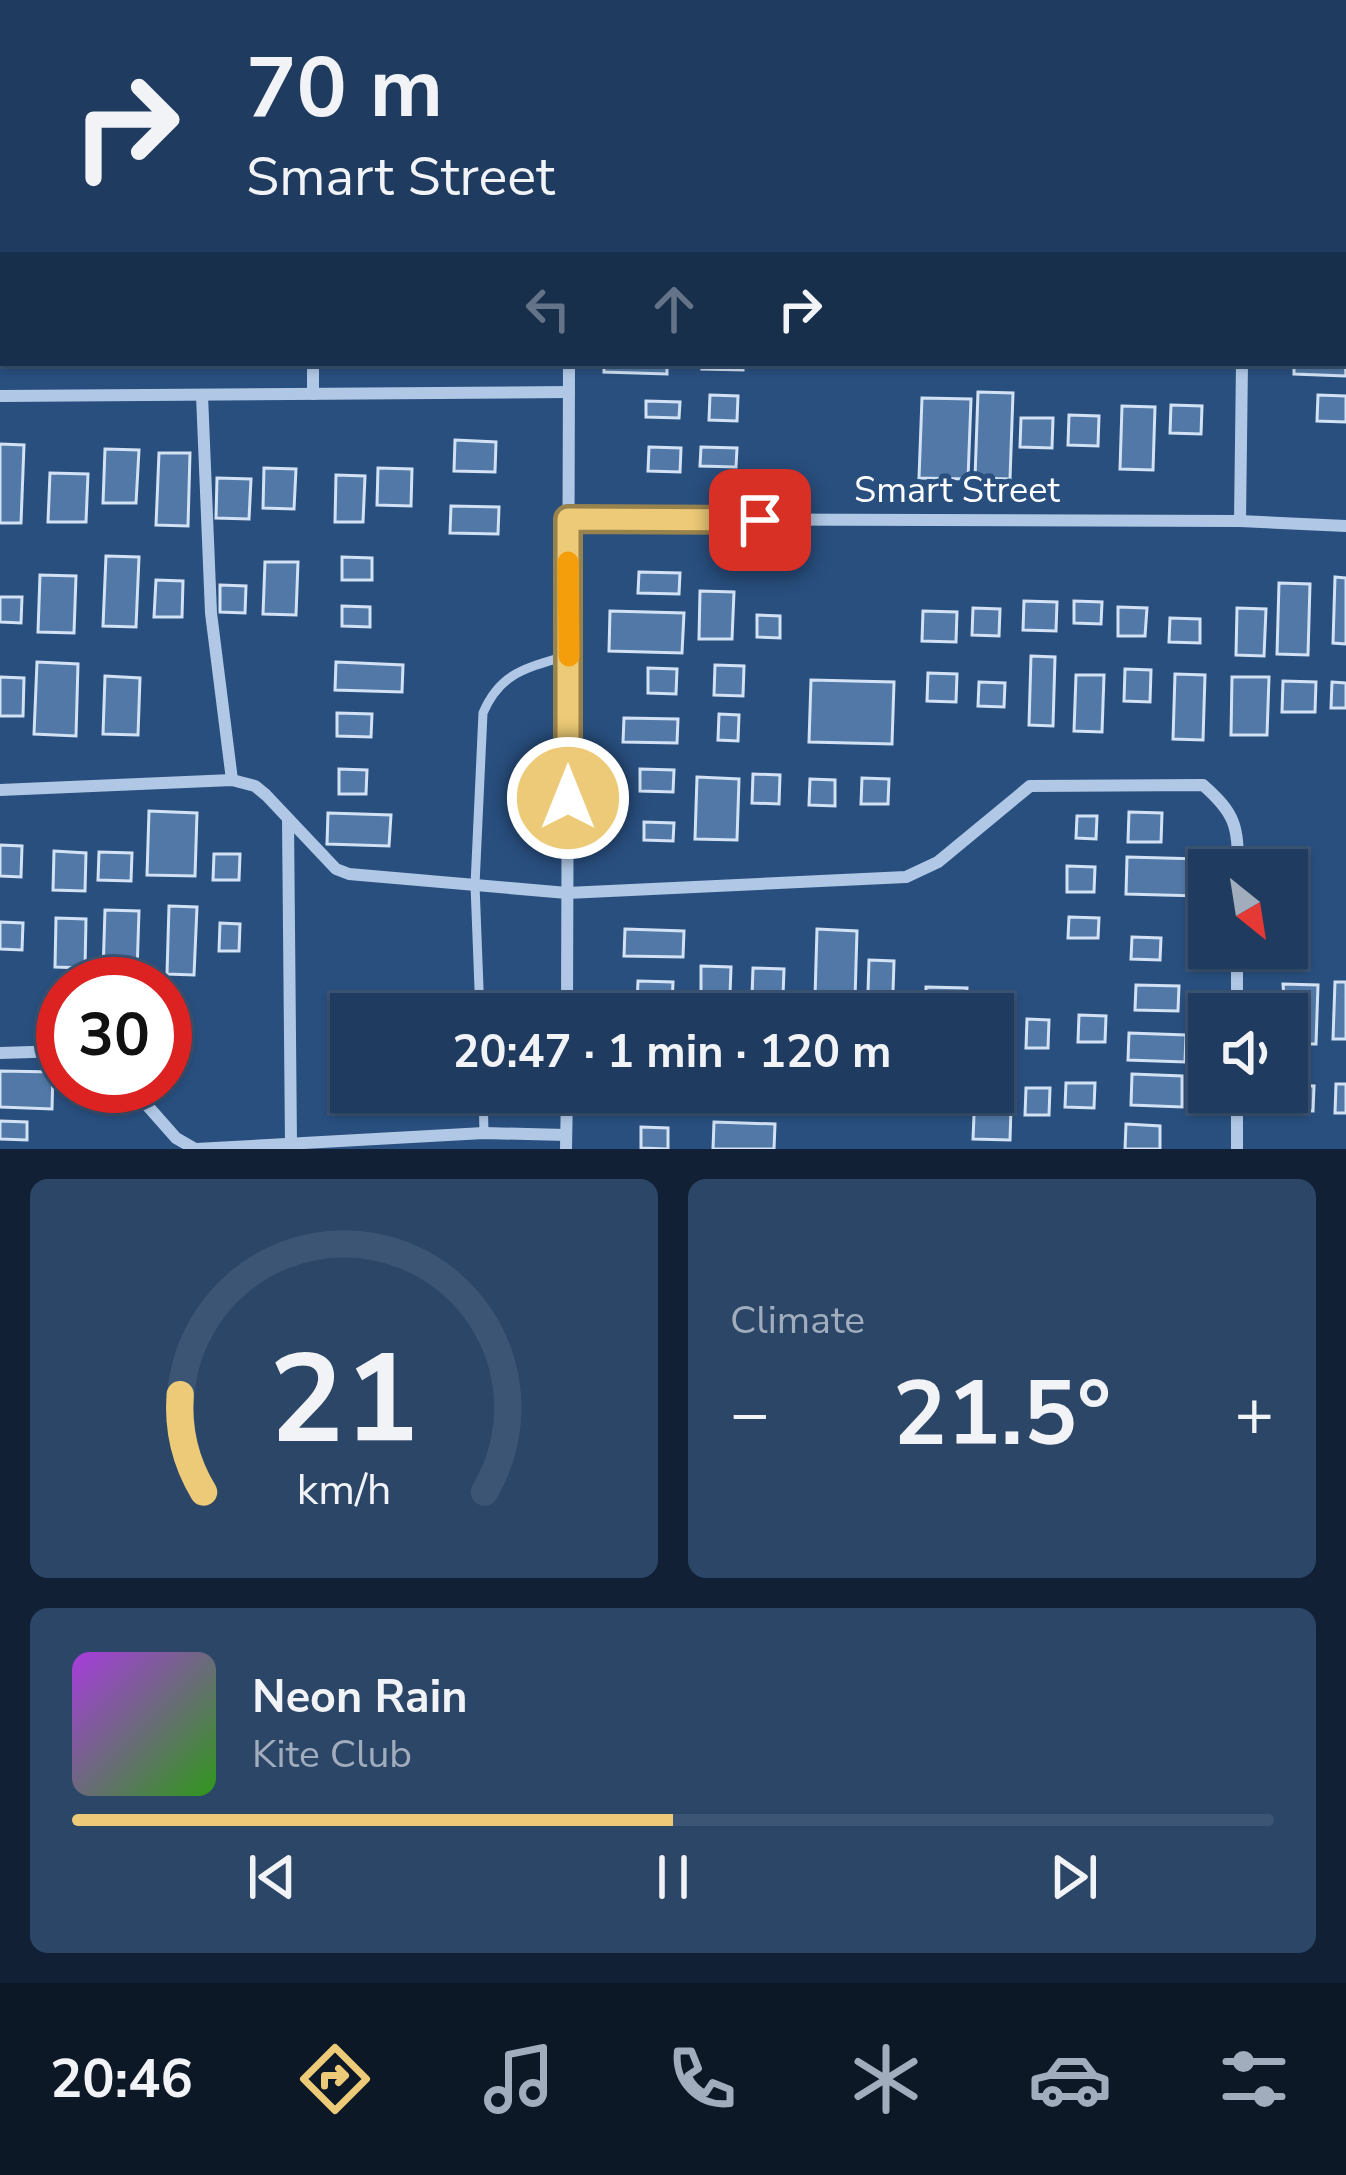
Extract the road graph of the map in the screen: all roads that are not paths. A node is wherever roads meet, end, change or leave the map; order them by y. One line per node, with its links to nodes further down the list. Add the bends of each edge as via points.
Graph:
1 (313, 366): 5 (street)
2 (569, 366): 4 (street)
3 (1241, 366): 9 (street)
4 (568, 392): 5 (street); 8 (street)
5 (313, 394): 6 (street)
6 (202, 395): 7 (street); 12 (street, via 211,613)
7 (0, 396)
8 (568, 519): 9 (street, Smart Street); 11 (street)
9 (1240, 521): 10 (street, Smart Street)
10 (1346, 526)
11 (569, 655): 16 (lane, via 515,673 493,689 483,712); 17 (street)
12 (232, 780): 13 (street); 14 (street, via 255,786)
13 (0, 790)
14 (288, 818): 16 (street, via 336,869); 27 (street)
15 (1238, 849): 17 (street, via 1228,807 1203,785 1038,785 906,878)
16 (475, 885): 17 (street); 18 (lane)
17 (567, 893): 19 (street)
18 (479, 993)
19 (567, 993)
20 (36, 1052): 21 (street)
21 (0, 1053)
22 (155, 1113): 28 (street)
23 (484, 1113): 25 (lane)
24 (1237, 1113): 29 (street)
25 (484, 1132): 26 (street); 27 (street)
26 (566, 1142)
27 (291, 1145): 28 (street)
28 (196, 1149)
29 (1237, 1149)

